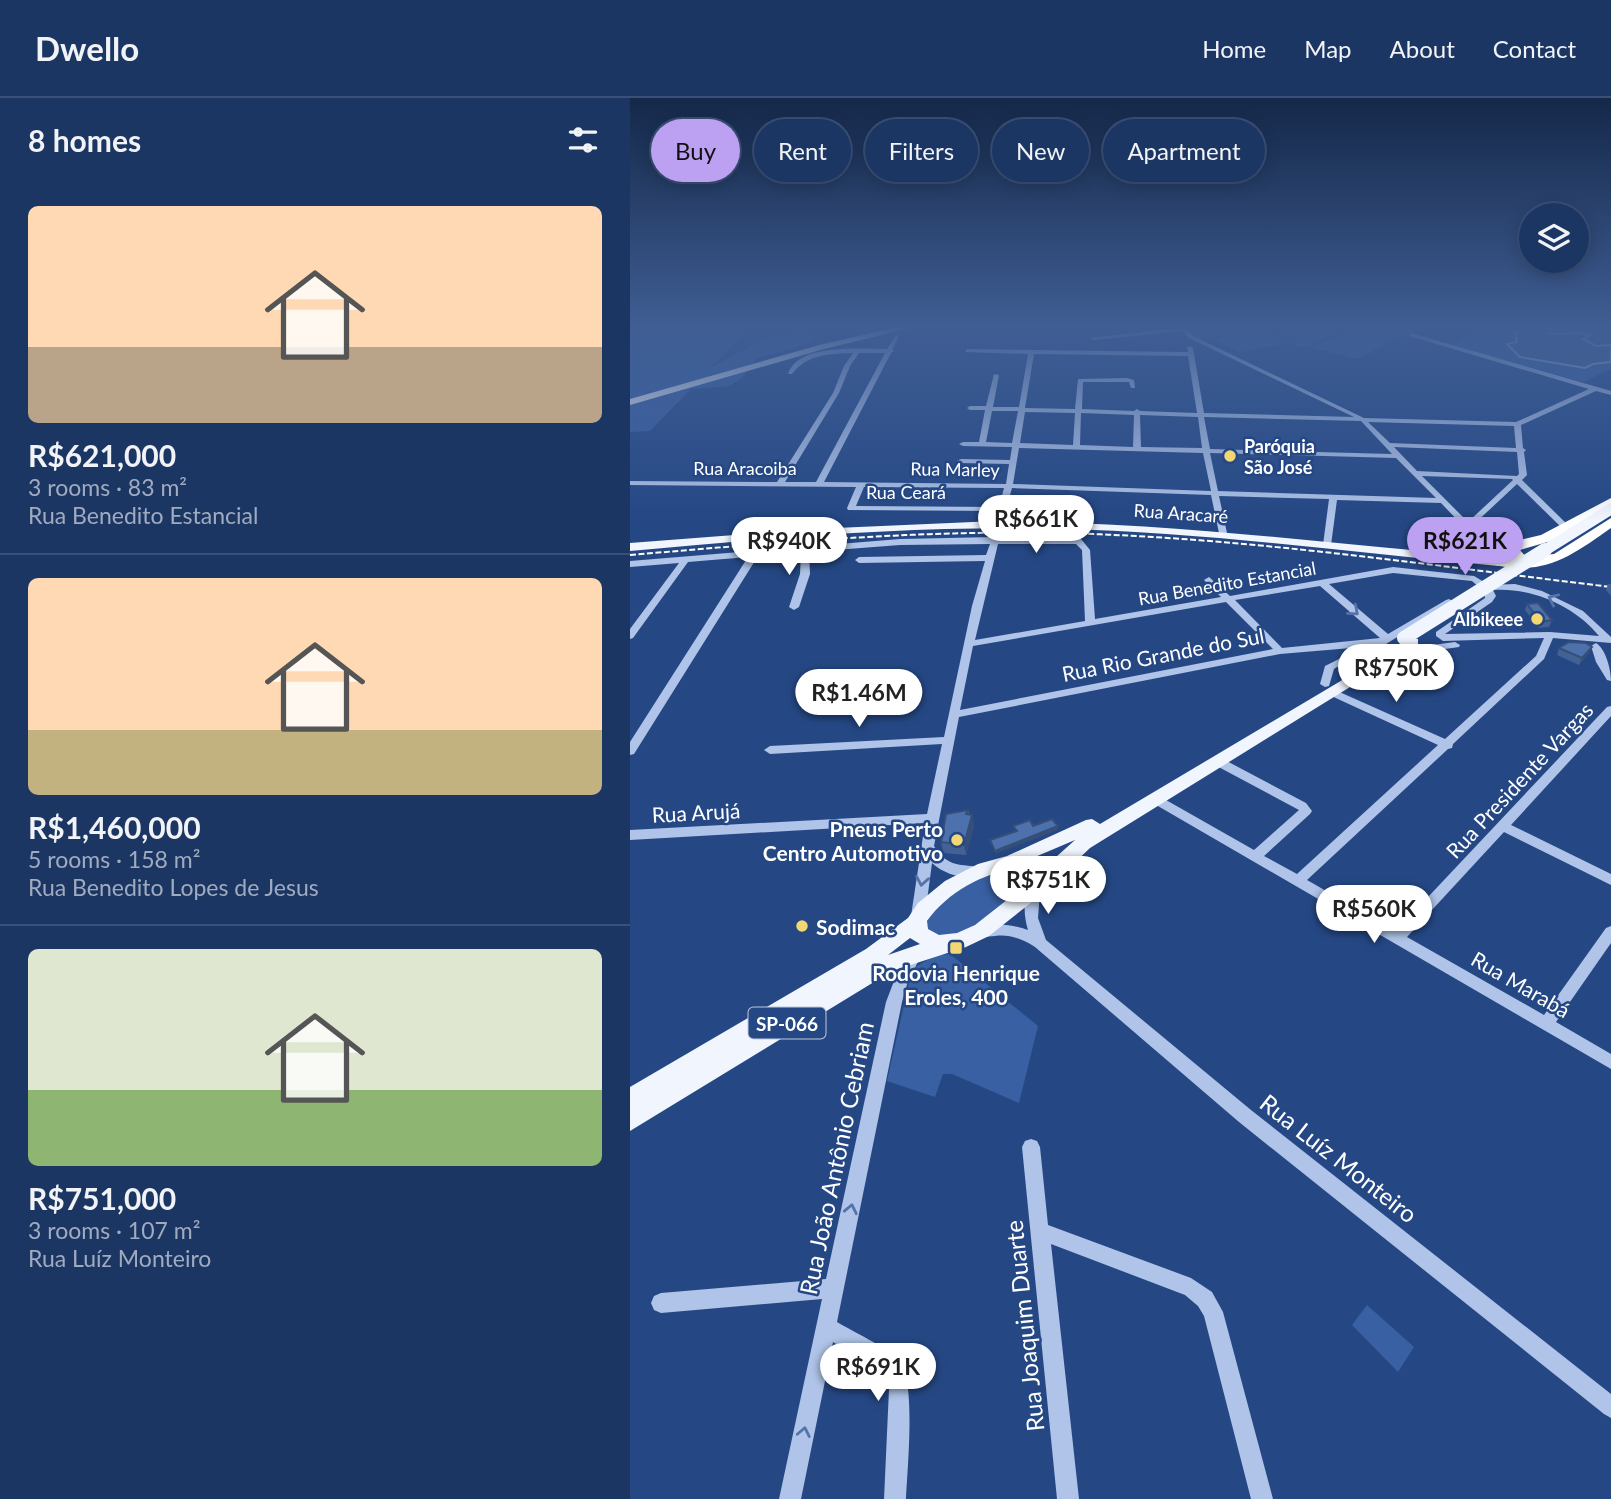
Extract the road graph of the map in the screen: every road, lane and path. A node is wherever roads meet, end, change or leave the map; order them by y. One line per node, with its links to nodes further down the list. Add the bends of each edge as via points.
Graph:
1 (650, 390): 11 (highway)
2 (671, 390): 12 (highway)
3 (837, 390): 35 (street)
4 (870, 390): 36 (street)
5 (992, 390): 14 (street)
6 (1025, 390): 15 (street)
7 (1080, 390): 16 (street)
8 (1195, 390): 18 (street)
9 (1303, 390): 19 (street)
10 (1590, 390): 20 (street)
11 (630, 396)
12 (630, 402)
13 (970, 408): 14 (street)
14 (987, 408): 15 (street); 22 (street)
15 (1022, 408): 16 (street); 23 (street)
16 (1079, 409): 17 (street); 25 (street)
17 (1133, 409): 18 (street); 26 (street)
18 (1199, 413): 19 (street); 27 (street)
19 (1361, 418): 20 (street); 24 (street)
20 (1517, 424): 28 (street)
21 (963, 444): 22 (street)
22 (982, 444): 23 (street)
23 (1016, 444): 25 (street); 31 (street)
24 (1387, 445): 28 (street); 29 (street)
25 (1076, 446): 26 (street)
26 (1138, 447): 27 (street)
27 (1206, 449): 29 (street); 39 (street)
28 (1522, 450): 33 (street, via 1524,470)
29 (1397, 456): 32 (street)
30 (961, 461): 31 (street)
31 (1013, 461): 38 (street)
32 (1415, 473): 33 (street); 41 (street)
33 (1519, 480): 46 (street); 47 (street)
34 (630, 484): 35 (street, Rua Aracoiba)
35 (780, 484): 36 (street, Rua Aracoiba)
36 (820, 484): 37 (street, Rua Aracoiba)
37 (861, 484): 38 (street, Rua Marley); 43 (street, Rua Ceará, via 851,508)
38 (1009, 486): 39 (street, Rua Marley); 43 (street)
39 (1216, 492): 40 (street, Rua Marley); 48 (street)
40 (1334, 497): 41 (street, Rua Marley); 50 (street)
41 (1441, 500): 46 (street)
42 (1611, 502): 47 (highway)
43 (1002, 509): 45 (street)
44 (1610, 519): 53 (highway, via 1558,559 1519,562); 68 (main road, SP-066)
45 (998, 524): 48 (main road, Rua Aracaré); 51 (main road, Rua Aracaré, via 825,531)
46 (1468, 526): 53 (street)
47 (1566, 527): 53 (highway)
48 (1223, 533): 50 (main road, Rua Aracaré)
49 (995, 540): 52 (street); 55 (street); 64 (street, via 1077,541 1086,550)
50 (1327, 545): 53 (main road, Rua Aracaré, via 1434,557)
51 (630, 547)
52 (805, 550): 54 (street); 63 (street, via 805,574)
53 (1496, 554)
54 (754, 555): 56 (street); 82 (street)
55 (989, 558): 57 (street); 70 (street)
56 (685, 560): 58 (street); 65 (street)
57 (859, 560)
58 (630, 564)
59 (1209, 580): 62 (street)
60 (1321, 582): 61 (street, Rua Benedito Estancial, via 1401,570 1474,579); 62 (street, Rua Benedito Estancial); 69 (street, one-way to 69)
61 (1488, 589): 66 (street, via 1489,600 1439,634); 69 (street, via 1453,600); 71 (street, one-way to 61, via 1598,628 1554,599 1513,587)
62 (1228, 599): 64 (street, Rua Benedito Estancial); 73 (street)
63 (794, 607)
64 (1090, 623): 70 (street, Rua Benedito Estancial)
65 (630, 636)
66 (1443, 638): 67 (street)
67 (1549, 638): 71 (street); 72 (street); 74 (street); 80 (street, via 1541,657)
68 (1409, 640): 74 (main road, SP-066); 76 (main road, SP-066)
69 (1384, 641): 73 (street, Rua Rio Grande do Sul); 76 (street, via 1329,668)
70 (969, 644): 78 (street)
71 (1609, 644): 72 (street)
72 (1596, 646): 75 (street)
73 (1280, 651): 78 (street, Rua Rio Grande do Sul)
74 (1396, 653): 76 (main road, SP-066)
75 (1611, 678)
76 (1328, 688): 80 (street); 83 (main road, SP-066); 90 (main road, SP-066, via 1077,833)
77 (1611, 709): 86 (street, Rua Presidente Vargas)
78 (954, 715): 79 (street)
79 (949, 740): 81 (street); 85 (street)
80 (1448, 745): 93 (street)
81 (770, 750)
82 (630, 751)
83 (1217, 761): 84 (main road, SP-066); 89 (street, via 1301,806 1305,814)
84 (1155, 799): 89 (street, Rua Marabá); 94 (main road, SP-066, via 1083,843)
85 (932, 818): 87 (street, Rua Arujá); 88 (street)
86 (1504, 827): 92 (street); 98 (street, Rua Presidente Vargas)
87 (630, 835)
88 (928, 845): 91 (street, via 943,867); 95 (street, one-way to 95)
89 (1254, 857): 93 (street, Rua Marabá)
90 (1006, 862): 91 (main road, SP-066); 94 (main road, via 1025,861 1037,867)
91 (979, 872): 95 (main road, SP-066, via 947,890)
92 (1611, 880)
93 (1297, 882): 98 (street, Rua Marabá)
94 (1034, 891): 97 (main road, SP-066, via 1009,914); 100 (street, via 1031,918)
95 (917, 920): 99 (main road, via 918,934 925,941); 104 (main road, SP-066, via 873,955)
96 (1611, 932): 102 (street)
97 (974, 934): 99 (main road, SP-066); 100 (street, Rua Luíz Monteiro, via 1008,929)
98 (1398, 938): 102 (street, Rua Marabá)
99 (951, 942): 101 (main road, SP-066)
100 (1040, 943): 111 (street, Rua Luíz Monteiro, via 1245,1116)
101 (915, 954): 105 (main road, SP-066, via 853,984); 108 (street, Rua João Antônio Cebriam, one-way to 101, via 894,1002)
102 (1547, 1023): 103 (street, Rua Marabá)
103 (1611, 1062)
104 (630, 1100)
105 (630, 1119)
106 (1031, 1147): 107 (street, Rua Joaquim Duarte)
107 (1040, 1231): 114 (street, Rua Joaquim Duarte); 115 (street, via 1191,1288 1205,1299 1213,1312)
108 (834, 1288): 109 (street); 110 (street, Rua João Antônio Cebriam)
109 (661, 1303)
110 (825, 1326): 112 (street, Rua João Antônio Cebriam, one-way to 110); 113 (street, via 895,1371 899,1389)
111 (1611, 1407)
112 (790, 1499)
113 (895, 1499)
114 (1068, 1499)
115 (1262, 1499)

